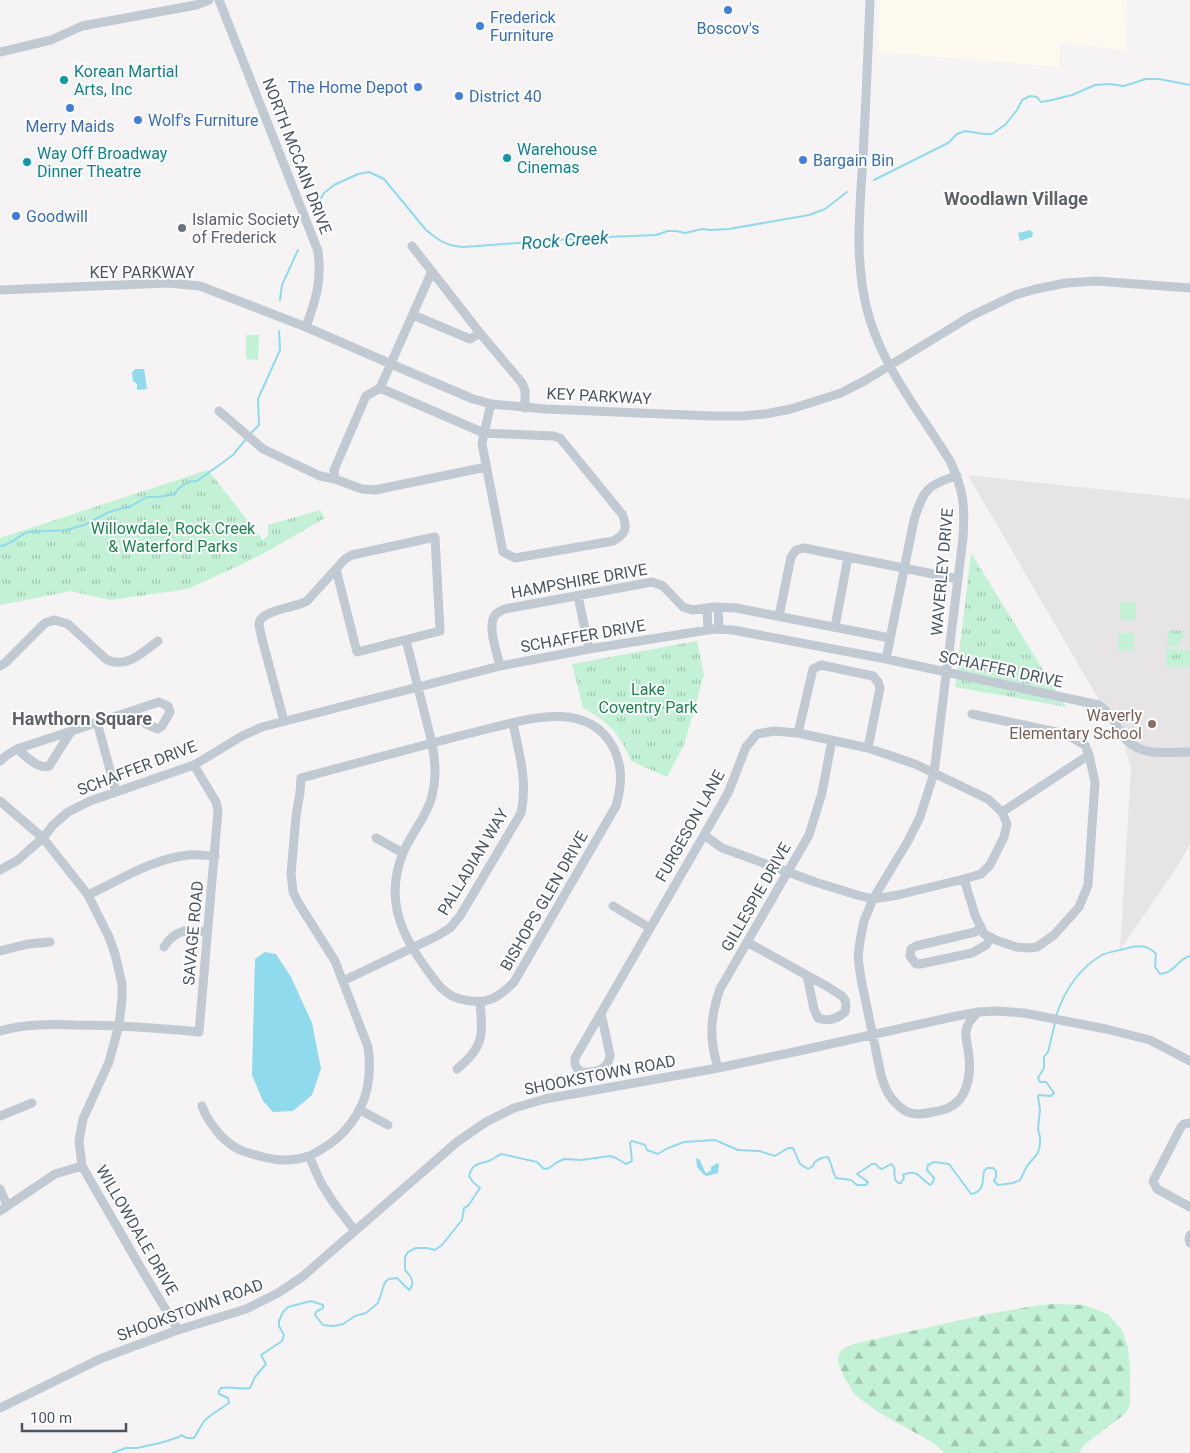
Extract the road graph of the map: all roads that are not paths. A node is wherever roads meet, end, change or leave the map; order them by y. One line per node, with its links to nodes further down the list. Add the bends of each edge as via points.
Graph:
1 (209, 0): 4 (street, via 82,26 52,40)
2 (219, 0): 10 (street, NORTH MCCAIN DRIVE, via 318,251 319,282)
3 (870, 0): 13 (street, WAVERLEY DRIVE, via 858,256 870,321)
4 (0, 52)
5 (412, 246): 6 (street)
6 (432, 271): 9 (street); 11 (street)
7 (1190, 288): 13 (street, KEY PARKWAY, via 1096,281 1036,289 991,305)
8 (0, 290): 10 (street, KEY PARKWAY, via 168,283 200,286)
9 (413, 315): 11 (street, via 470,339); 12 (street)
10 (306, 327): 12 (street, KEY PARKWAY)
11 (480, 333): 16 (street, via 522,383)
12 (391, 364): 14 (street); 15 (street, KEY PARKWAY)
13 (889, 366): 16 (street, KEY PARKWAY, via 840,393 765,414 711,416); 20 (street, WAVERLEY DRIVE)
14 (380, 388): 18 (street); 21 (street, via 366,396 334,470)
15 (491, 404): 16 (street, KEY PARKWAY); 18 (street)
16 (525, 408)
17 (219, 411): 21 (street, via 263,449 320,476)
18 (484, 433): 19 (street, via 482,444); 19 (street, via 560,438 622,514 625,529 621,536 612,540 515,558 503,552)
19 (486, 467): 21 (street, via 375,490 362,490)
20 (957, 476): 23 (street, via 935,484 921,498); 25 (street, WAVERLEY DRIVE, via 964,509)
21 (335, 478)
22 (848, 557): 23 (street); 29 (street, via 804,548 796,550 791,557); 30 (street)
23 (903, 568): 25 (street); 33 (street)
24 (336, 569): 34 (street, via 357,652); 34 (street, via 352,555 435,537 440,631); 44 (street, via 307,601 268,614 260,620)
25 (958, 578): 40 (street, WAVERLEY DRIVE)
26 (578, 596): 27 (street, HAMPSHIRE DRIVE, via 652,582 663,586 683,607 692,610); 36 (street); 39 (street, HAMPSHIRE DRIVE, via 499,611 491,628)
27 (707, 608): 28 (street, HAMPSHIRE DRIVE); 32 (street)
28 (718, 608): 29 (street, HAMPSHIRE DRIVE); 31 (street)
29 (779, 616): 30 (street, HAMPSHIRE DRIVE)
30 (835, 627): 33 (street, HAMPSHIRE DRIVE)
31 (719, 628): 32 (street, SCHAFFER DRIVE); 37 (street, SCHAFFER DRIVE)
32 (708, 630): 36 (street, SCHAFFER DRIVE)
33 (890, 638): 37 (street)
34 (406, 640): 41 (street)
35 (158, 641): 38 (street, via 134,659 115,663 107,660 68,624 54,620 45,623)
36 (589, 649): 39 (street, SCHAFFER DRIVE)
37 (886, 659): 40 (street, SCHAFFER DRIVE)
38 (0, 666)
39 (500, 666): 41 (street, SCHAFFER DRIVE)
40 (946, 673): 53 (street, SCHAFFER DRIVE, via 1099,705 1110,715 1126,741 1138,749); 57 (street, WAVERLEY DRIVE)
41 (417, 687): 44 (street, SCHAFFER DRIVE); 50 (street)
42 (130, 712): 45 (street)
43 (972, 714): 54 (street, via 1066,734 1085,745)
44 (284, 721): 56 (street, SCHAFFER DRIVE, via 242,736)
45 (97, 722): 47 (street); 58 (street)
46 (513, 722): 50 (street, BISHOPS GLEN DRIVE); 79 (street, PALLADIAN WAY, via 524,781 521,813 460,916 450,928); 83 (street, BISHOPS GLEN DRIVE, via 564,716 588,723 608,739 619,762 621,790 616,806 514,982 503,993)
47 (72, 730): 51 (street); 51 (street, via 46,767)
48 (798, 733): 49 (street, FURGESON LANE); 52 (street, via 813,669 821,665 874,676 880,688); 61 (street, FURGESON LANE, via 774,731 758,734 746,747 728,794)
49 (832, 740): 52 (street, FURGESON LANE); 67 (street, GILLESPIE DRIVE, via 822,793 809,834)
50 (432, 743): 64 (street, via 436,766 432,797); 82 (street, BISHOPS GLEN DRIVE, via 301,778 291,874 293,892 335,961)
51 (17, 748): 55 (street)
52 (868, 748): 57 (street, FURGESON LANE)
53 (1190, 752)
54 (1089, 756): 60 (street); 75 (street, via 1095,782 1088,885 1079,907 1054,935 1037,947 1016,947)
55 (0, 761)
56 (194, 765): 58 (street, SCHAFFER DRIVE); 65 (street, SAVAGE ROAD, via 218,810)
57 (934, 773): 60 (street, FURGESON LANE, via 988,799); 70 (street, WAVERLEY DRIVE, via 920,817)
58 (116, 792): 62 (street, SCHAFFER DRIVE, via 68,812)
59 (0, 801): 62 (street, WILLOWDALE DRIVE)
60 (1002, 812): 68 (street, via 1007,824 990,865 981,874)
61 (704, 835): 67 (street, via 722,848); 73 (street, FURGESON LANE)
62 (43, 838): 66 (street, SCHAFFER DRIVE, via 18,860); 69 (street, WILLOWDALE DRIVE)
63 (376, 838): 64 (street)
64 (403, 853): 79 (street, via 395,895 403,933)
65 (215, 856): 69 (street, via 189,855 169,859); 74 (street, SAVAGE ROAD)
66 (0, 870)
67 (789, 871): 70 (street); 77 (street, GILLESPIE DRIVE)
68 (964, 879): 70 (street); 72 (street)
69 (88, 895): 87 (street, WILLOWDALE DRIVE, via 115,954 122,984)
70 (873, 899): 90 (street, WAVERLEY DRIVE, via 864,921 858,957)
71 (613, 906): 73 (street)
72 (981, 927): 75 (street); 75 (street, via 975,932 916,946 910,956 920,964 972,953)
73 (650, 928): 85 (street, FURGESON LANE)
74 (207, 932): 78 (street, via 184,930); 87 (street, SAVAGE ROAD, via 199,1032)
75 (991, 938)
76 (50, 942): 80 (street)
77 (747, 942): 81 (street); 92 (street, GILLESPIE DRIVE, via 715,1002 711,1022 712,1050)
78 (164, 947)
79 (411, 948): 82 (street, PALLADIAN WAY); 83 (street, via 438,985 453,997)
80 (0, 951)
81 (807, 976): 81 (street, via 818,1018 832,1020 845,1012 842,996)
82 (343, 981): 96 (street, via 368,1047 369,1075)
83 (480, 1003): 93 (street, via 482,1028 478,1047)
84 (978, 1012): 86 (street, SHOOKSTOWN ROAD); 89 (street); 91 (street, SHOOKSTOWN ROAD, via 1024,1013 1150,1040)
85 (601, 1014): 85 (street, FURGESON LANE, via 609,1062 601,1070 582,1072 576,1067 575,1058)
86 (952, 1017): 89 (street); 90 (street, SHOOKSTOWN ROAD)
87 (120, 1025): 88 (street, via 43,1024); 101 (street, WILLOWDALE DRIVE, via 109,1062 83,1119 79,1141)
88 (0, 1031)
89 (966, 1032): 90 (street, via 970,1078 960,1098 950,1108 923,1114 905,1111 886,1092)
90 (871, 1034): 92 (street, SHOOKSTOWN ROAD)
91 (1190, 1061)
92 (718, 1068): 105 (street, SHOOKSTOWN ROAD, via 545,1099 514,1108 457,1142)
93 (458, 1069)
94 (32, 1103): 97 (street)
95 (202, 1106): 100 (street, via 210,1124 241,1152 271,1159 291,1160)
96 (360, 1110): 99 (street); 100 (street, via 331,1144)
97 (0, 1116)
98 (1190, 1123): 103 (street, via 1181,1127 1153,1181 1156,1189)
99 (388, 1125)
100 (309, 1156): 105 (street, via 321,1183)
101 (82, 1166): 104 (street, via 55,1174); 108 (street, WILLOWDALE DRIVE)
102 (0, 1189): 104 (street)
103 (1190, 1207)
104 (4, 1208)
105 (355, 1231): 108 (street, SHOOKSTOWN ROAD, via 302,1277 278,1293 246,1309)
106 (1190, 1235): 107 (street)
107 (1190, 1243)
108 (178, 1330): 109 (street, SHOOKSTOWN ROAD, via 102,1358)
109 (0, 1408)

